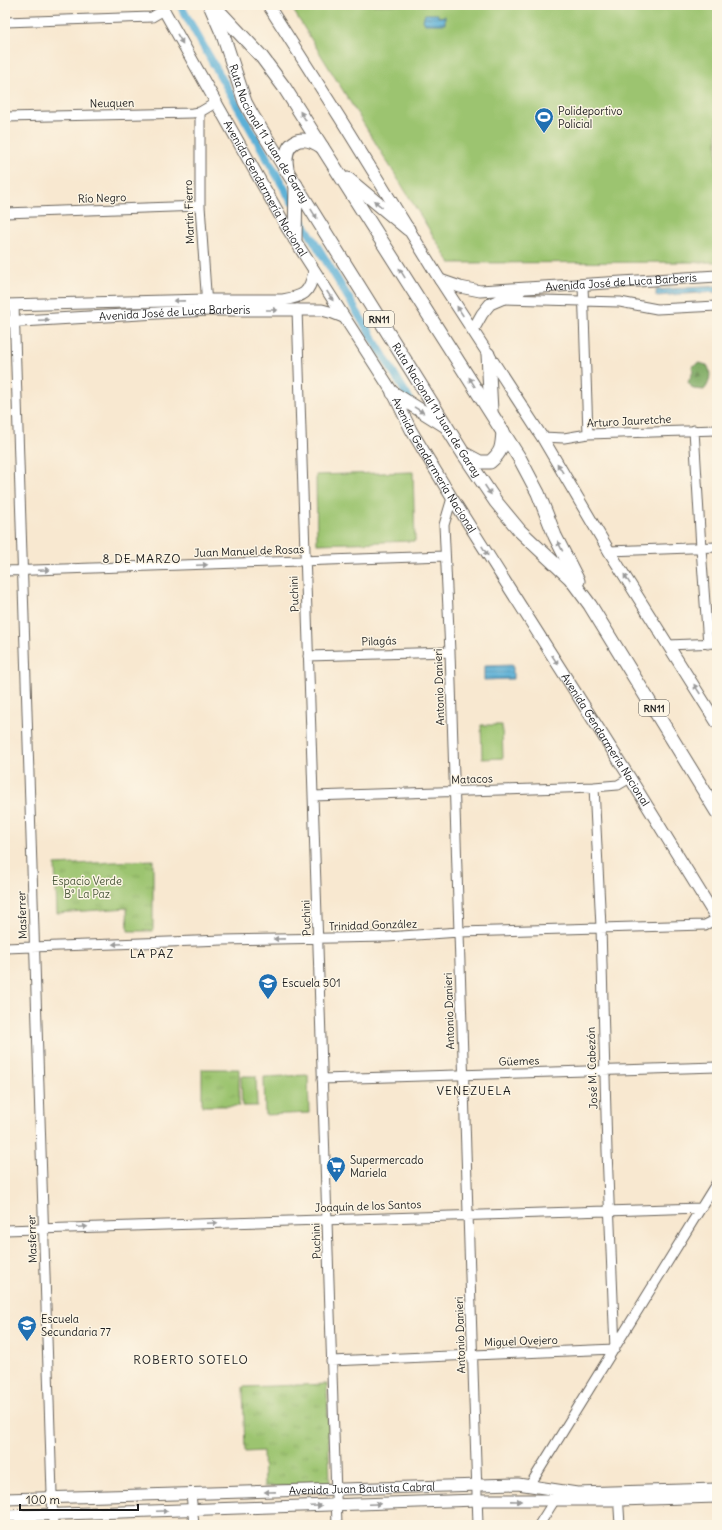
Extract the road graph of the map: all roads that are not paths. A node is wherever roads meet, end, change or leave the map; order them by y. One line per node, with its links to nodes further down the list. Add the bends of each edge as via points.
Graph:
1 (211, 5): 8 (highway, Ruta Nacional 11 Juan de Garay / RN11, one-way to 1, via 261,56); 9 (highway, Ruta Nacional 11 Juan de Garay / RN11, via 245,102)
2 (268, 5): 14 (main road)
3 (162, 8): 4 (street, via 152,17); 5 (main road, Avenida Gendarmería Nacional, one-way to 5)
4 (5, 22)
5 (217, 102): 6 (street, Neuquen); 15 (main road, Avenida Gendarmería Nacional)
6 (200, 112): 7 (street, Neuquen); 12 (street, Martín Fierro)
7 (5, 117)
8 (323, 148): 9 (highway, via 307,139 296,140 288,148 285,157); 10 (highway, Ruta Nacional 11 Juan de Garay / RN11)
9 (287, 171): 11 (highway, Ruta Nacional 11 Juan de Garay / RN11)
10 (338, 172): 14 (highway, one-way to 10); 32 (highway, Ruta Nacional 11 Juan de Garay / RN11, one-way to 10)
11 (296, 185): 15 (highway); 33 (highway, Ruta Nacional 11 Juan de Garay / RN11, one-way to 33)
12 (200, 206): 13 (street, Río Negro); 24 (street, Martín Fierro)
13 (5, 213)
14 (408, 229): 18 (main road)
15 (294, 239): 16 (main road, Avenida Gendarmería Nacional)
16 (314, 272): 24 (main road, Avenida José de Luca Barberis, via 308,291 295,298); 27 (main road, Avenida Gendarmería Nacional, one-way to 27)
17 (717, 276): 19 (main road, Avenida José de Luca Barberis)
18 (440, 280): 20 (main road, Avenida José de Luca Barberis, via 480,291); 29 (main road, one-way to 18)
19 (584, 285): 20 (main road, Avenida José de Luca Barberis); 22 (street)
20 (526, 288): 21 (main road)
21 (501, 299): 22 (street); 29 (main road, via 490,304)
22 (584, 301): 25 (street, via 630,303 648,309); 37 (street)
23 (10, 305): 24 (main road, Avenida José de Luca Barberis, one-way to 23); 28 (street, Masferrer)
24 (207, 305): 26 (main road, Avenida José de Luca Barberis, one-way to 26); 28 (main road, Avenida José de Luca Barberis, one-way to 24)
25 (717, 306)
26 (297, 310): 27 (main road, Avenida José de Luca Barberis, via 322,310); 45 (street, Puchini)
27 (343, 318): 31 (main road, Avenida Gendarmería Nacional)
28 (10, 322): 46 (street, Masferrer)
29 (473, 330): 30 (main road)
30 (488, 354): 32 (highway); 38 (main road)
31 (393, 393): 33 (highway, one-way to 33); 40 (main road, Avenida Gendarmería Nacional, via 411,430)
32 (491, 413): 36 (highway, Ruta Nacional 11 Juan de Garay / RN11)
33 (446, 427): 39 (highway, Ruta Nacional 11 Juan de Garay / RN11)
34 (694, 430): 35 (street, Arturo Jauretche); 37 (street, Arturo Jauretche); 42 (street)
35 (717, 430)
36 (503, 431): 39 (highway, via 502,447 490,462 480,462); 48 (highway, Ruta Nacional 11 Juan de Garay / RN11, one-way to 36, via 555,536 538,492)
37 (588, 434): 38 (street, Arturo Jauretche, via 564,438)
38 (542, 437): 43 (main road, one-way to 38)
39 (463, 454): 48 (highway, Ruta Nacional 11 Juan de Garay / RN11, one-way to 48, via 496,502 520,531 570,578)
40 (452, 498): 44 (street, Antonio Danieri, via 444,525); 54 (main road, Avenida Gendarmería Nacional, one-way to 54)
41 (717, 547): 42 (street)
42 (701, 548): 43 (street); 49 (street)
43 (609, 551): 50 (main road, one-way to 43)
44 (445, 556): 45 (street, Juan Manuel de Rosas); 51 (street, Antonio Danieri)
45 (305, 561): 46 (street, Juan Manuel de Rosas, one-way to 45); 52 (street, Puchini)
46 (23, 570): 47 (street, Juan Manuel de Rosas); 63 (street, Masferrer)
47 (5, 571)
48 (590, 605): 58 (highway, Ruta Nacional 11 Juan de Garay / RN11)
49 (713, 644): 50 (street)
50 (668, 645): 53 (main road, one-way to 50)
51 (450, 652): 52 (street, Pilagás); 56 (street, Antonio Danieri)
52 (308, 656): 57 (street, Puchini)
53 (717, 723)
54 (630, 778): 55 (street, Matacos, via 618,785); 59 (main road, Avenida Gendarmería Nacional)
55 (594, 787): 56 (street, Matacos); 60 (street, José M. Cabezón)
56 (454, 792): 57 (street, Matacos); 61 (street, Antonio Danieri)
57 (313, 796): 62 (street, Puchini)
58 (717, 812)
59 (717, 919): 60 (street, Trinidad González, via 705,925)
60 (601, 928): 61 (street, Trinidad González); 66 (street, José M. Cabezón)
61 (459, 932): 62 (street, Trinidad González); 67 (street, Antonio Danieri)
62 (318, 939): 63 (street, Trinidad González, one-way to 63); 68 (street, Puchini)
63 (35, 947): 64 (street, Trinidad González); 74 (street, Masferrer)
64 (5, 948)
65 (717, 1067): 66 (street, Güemes)
66 (604, 1070): 67 (street, Güemes); 71 (street, José M. Cabezón)
67 (464, 1075): 68 (street, Güemes); 72 (street, Antonio Danieri)
68 (322, 1079): 73 (street, Puchini)
69 (717, 1182): 70 (street)
70 (702, 1208): 71 (street, Joaquín de los Santos); 76 (street)
71 (609, 1211): 72 (street, Joaquín de los Santos); 76 (street, José M. Cabezón)
72 (468, 1215): 73 (street, Joaquín de los Santos); 77 (street, Antonio Danieri)
73 (327, 1220): 74 (street, Joaquín de los Santos, one-way to 73); 78 (street, Puchini)
74 (43, 1228): 75 (street, Joaquín de los Santos); 85 (street, Masferrer)
75 (5, 1230)
76 (615, 1349): 77 (street, Miguel Ovejero); 80 (street)
77 (473, 1355): 78 (street, Miguel Ovejero); 79 (street, Antonio Danieri)
78 (331, 1361): 82 (street, Puchini)
79 (476, 1485): 80 (main road, Avenida Juan Bautista Cabral); 82 (main road, Avenida Juan Bautista Cabral); 88 (street, Antonio Danieri)
80 (530, 1485): 84 (main road, Avenida Juan Bautista Cabral, via 577,1493)
81 (717, 1489): 84 (main road, Avenida Juan Bautista Cabral)
82 (336, 1490): 83 (main road, Avenida Juan Bautista Cabral, one-way to 83); 90 (street, Puchini)
83 (191, 1494): 85 (main road, Avenida Juan Bautista Cabral); 91 (street)
84 (619, 1496): 86 (main road, Avenida Juan Bautista Cabral); 89 (main road, Avenida Juan Bautista Cabral); 98 (street)
85 (52, 1497): 87 (main road, Avenida Juan Bautista Cabral); 93 (street, Masferrer)
86 (717, 1497)
87 (5, 1499)
88 (477, 1500): 89 (main road, Avenida Juan Bautista Cabral, one-way to 89); 90 (main road, Avenida Juan Bautista Cabral, one-way to 88); 96 (street, Antonio Danieri)
89 (554, 1501): 97 (street)
90 (336, 1506): 91 (main road, Avenida Juan Bautista Cabral, one-way to 90); 95 (street, Puchini)
91 (193, 1510): 93 (main road, Avenida Juan Bautista Cabral, one-way to 91); 94 (street)
92 (5, 1516): 93 (main road, Avenida Juan Bautista Cabral)
93 (53, 1520)
94 (194, 1525)
95 (337, 1525)
96 (478, 1525)
97 (539, 1525)
98 (620, 1525)

